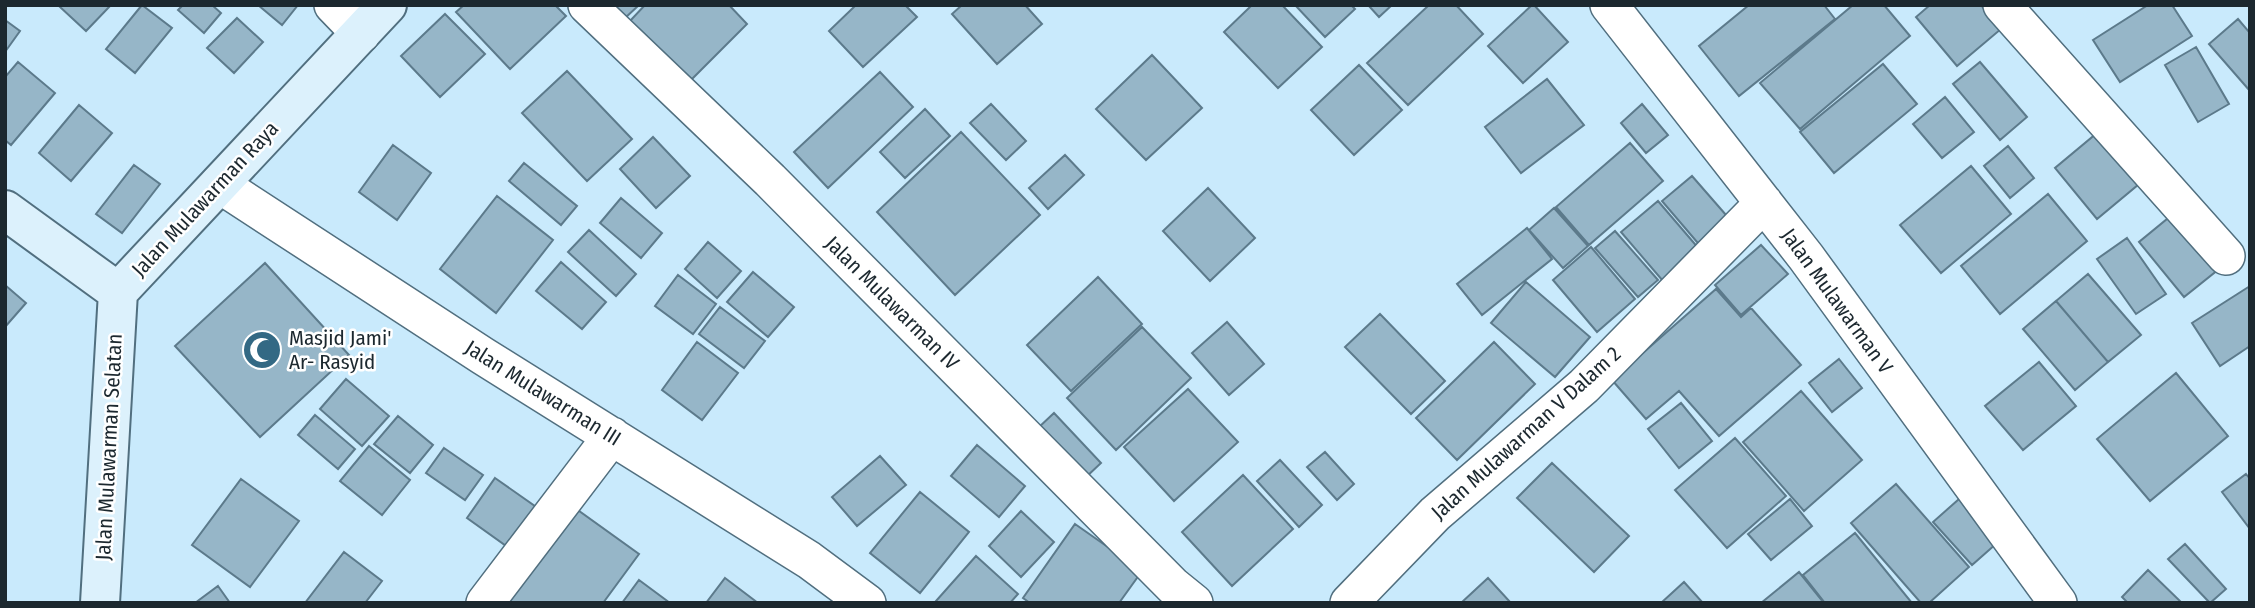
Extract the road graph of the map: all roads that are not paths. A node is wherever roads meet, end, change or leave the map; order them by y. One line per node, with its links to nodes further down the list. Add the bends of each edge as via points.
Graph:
1 (334, 5): 6 (street)
2 (387, 5): 6 (main road, Jalan Mulawarman Raya)
3 (587, 5): 16 (street, Jalan Mulawarman IV, via 770,180)
4 (1609, 5): 8 (street, Jalan Mulawarman V)
5 (2002, 5): 10 (street)
6 (361, 34): 7 (main road, Jalan Mulawarman Raya)
7 (219, 184): 11 (main road, Jalan Mulawarman Raya); 12 (street, Jalan Mulawarman III)
8 (1764, 203): 17 (street, Jalan Mulawarman V Dalam 2, via 1584,386 1435,514); 18 (street, Jalan Mulawarman V)
9 (5, 210): 11 (main road, Jalan Mulawarman Raya)
10 (2226, 256)
11 (118, 292): 13 (main road, Jalan Mulawarman Selatan)
12 (612, 436): 14 (street); 15 (street, Jalan Mulawarman III, via 809,560)
13 (100, 603)
14 (485, 603)
15 (867, 603)
16 (1194, 603)
17 (1349, 603)
18 (2058, 603)

